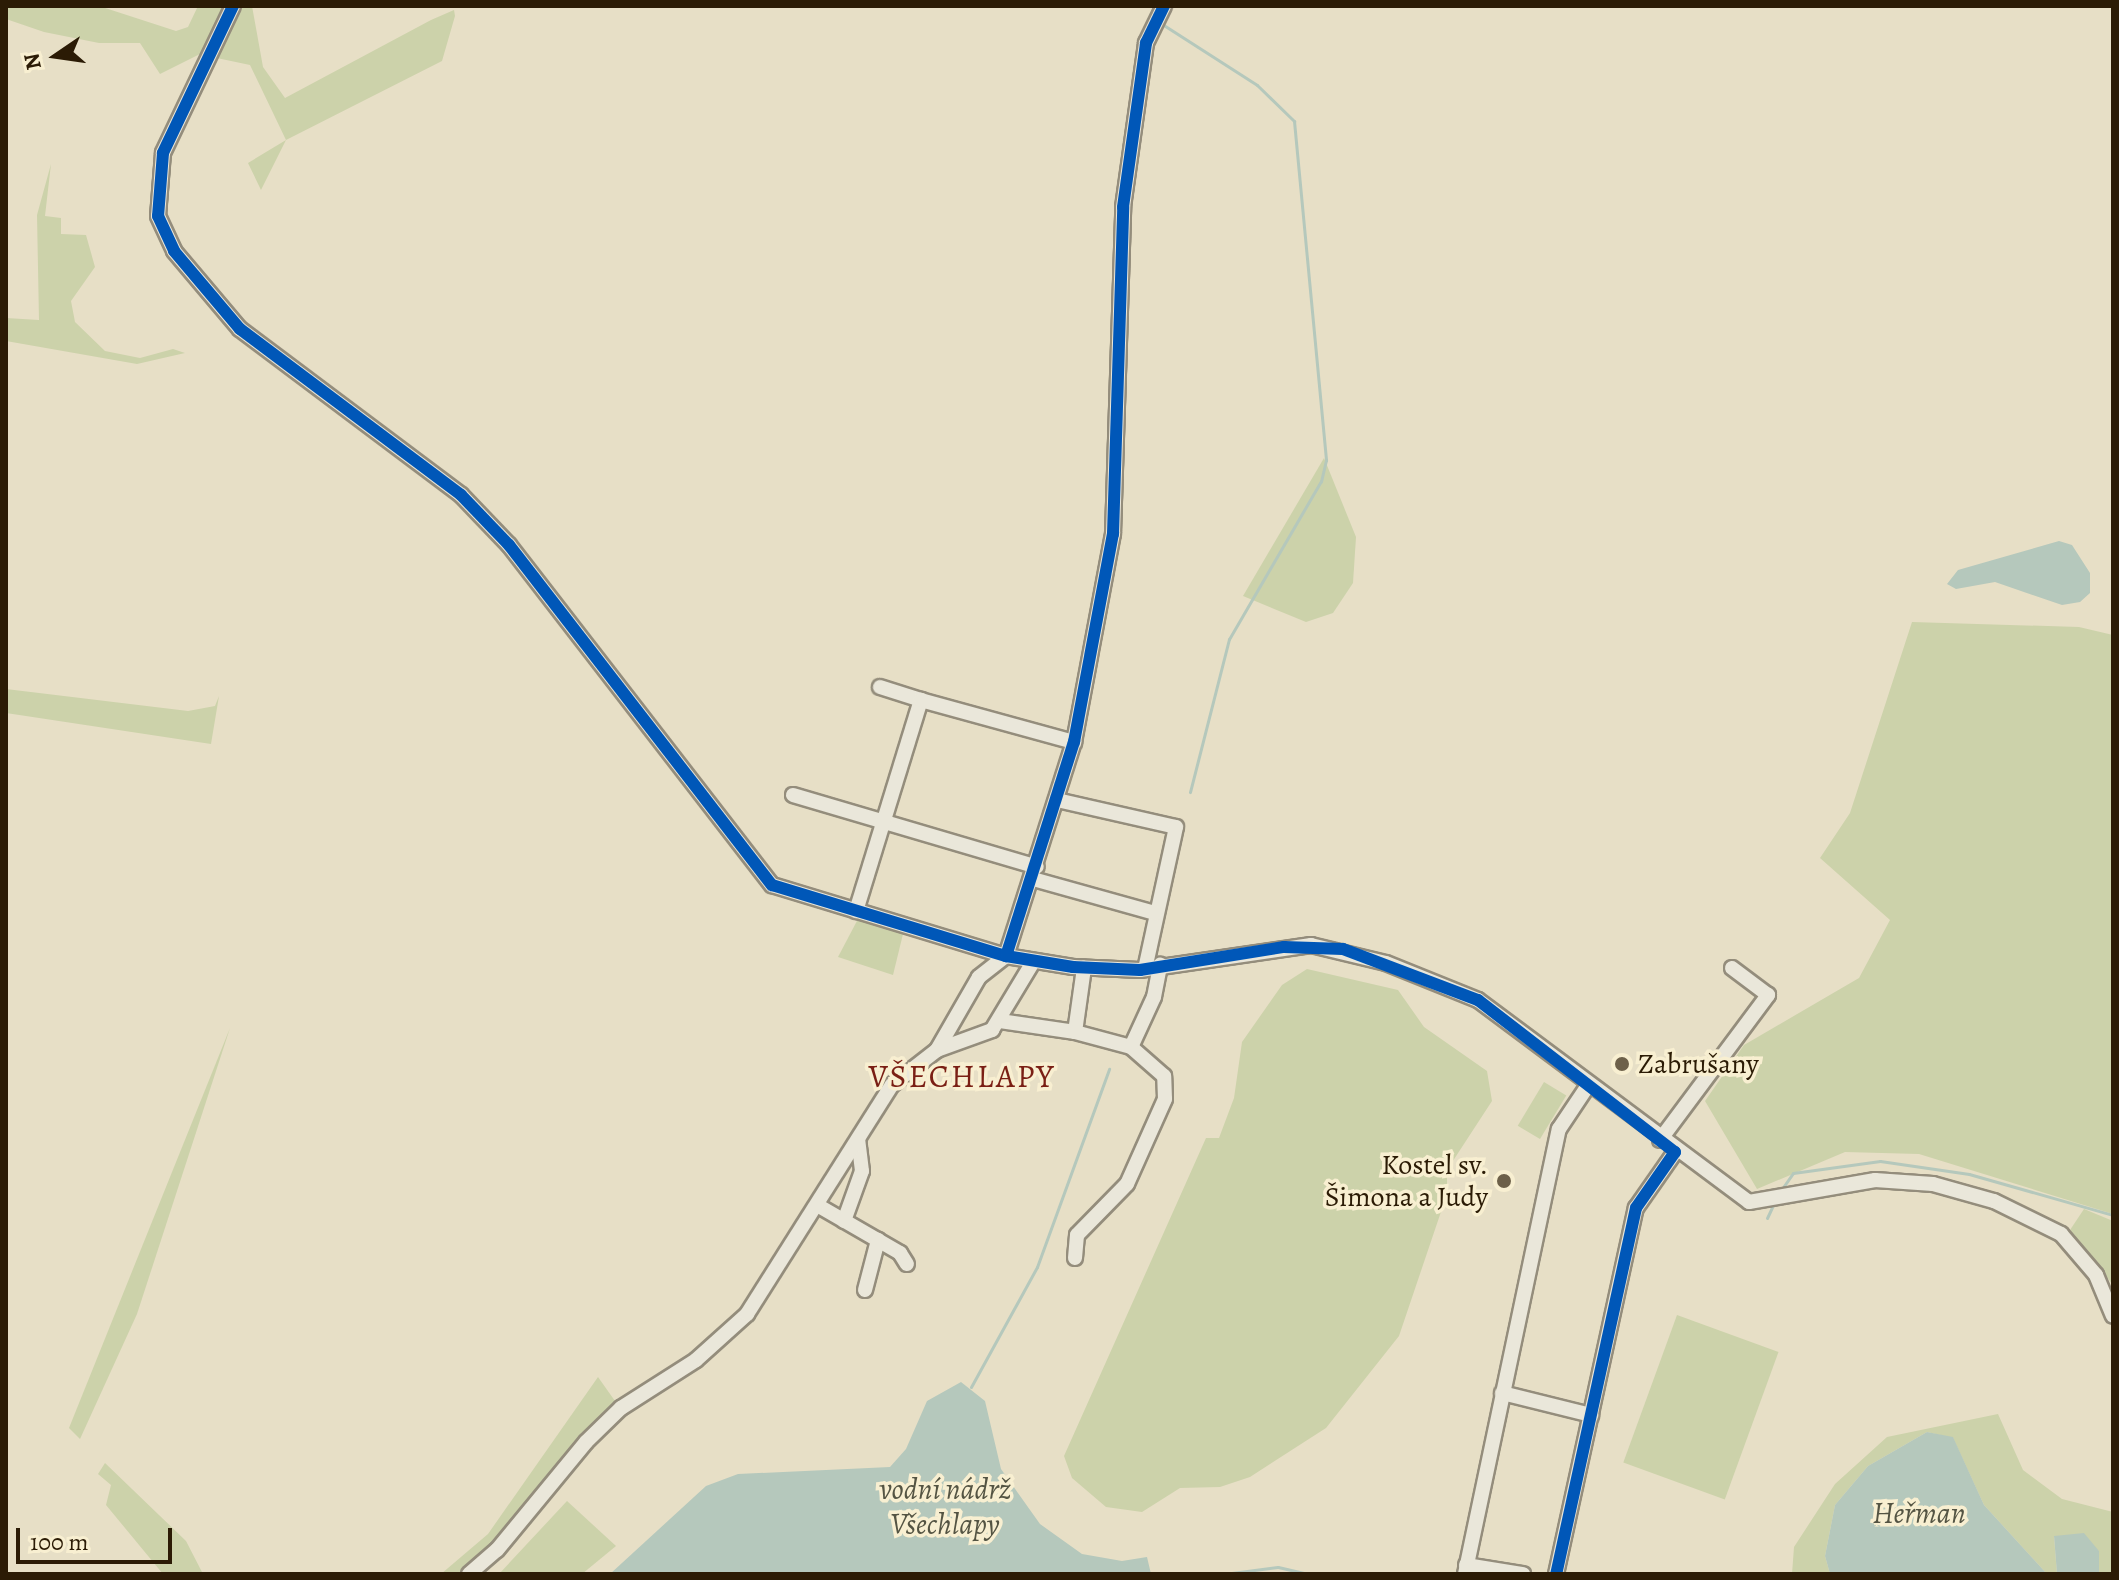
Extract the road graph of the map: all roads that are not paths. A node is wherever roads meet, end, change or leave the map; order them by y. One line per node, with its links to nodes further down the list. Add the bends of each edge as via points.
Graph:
1 (233, 6): 10 (street, via 163,153 158,216 174,251 240,329 461,495 509,545 772,885)
2 (1164, 6): 5 (street, via 1146,43 1123,207 1113,534)
3 (880, 687): 4 (street)
4 (921, 700): 5 (street); 8 (street)
5 (1074, 742): 7 (street)
6 (793, 795): 8 (street)
7 (1057, 800): 9 (street); 11 (street, via 1176,827)
8 (883, 822): 9 (street); 10 (street)
9 (1035, 873): 11 (street); 12 (street)
10 (856, 911): 12 (street)
11 (1155, 913): 14 (street)
12 (1006, 956): 13 (street); 20 (street, via 979,977)
13 (1033, 962): 15 (street); 17 (street)
14 (1152, 967): 15 (street); 19 (street, via 1154,997); 21 (street, via 1284,947 1343,949 1478,1000)
15 (1084, 968): 18 (street)
16 (1732, 968): 23 (street, via 1768,995)
17 (1000, 1021): 18 (street); 20 (street, via 974,1039)
18 (1075, 1032): 19 (street)
19 (1131, 1047): 28 (street, via 1164,1076 1165,1099 1127,1184 1077,1235)
20 (937, 1050): 22 (street, via 892,1085)
21 (1589, 1084): 23 (street); 32 (street, via 1559,1129)
22 (858, 1139): 25 (street); 26 (street, via 862,1171)
23 (1660, 1140): 24 (street)
24 (1675, 1152): 31 (street, via 1749,1202 1875,1180 1933,1184 1994,1201 2061,1234 2096,1275); 33 (street, via 1636,1208)
25 (817, 1205): 26 (street); 35 (street, via 747,1314 696,1360 612,1417 497,1550)
26 (844, 1221): 27 (street)
27 (878, 1240): 29 (street); 30 (street)
28 (1075, 1258)
29 (907, 1264)
30 (865, 1290)
31 (2113, 1316)
32 (1502, 1393): 33 (street); 34 (street)
33 (1591, 1415): 37 (street)
34 (1465, 1569): 36 (street)
35 (469, 1574)
36 (1523, 1574)
37 (1556, 1574)

